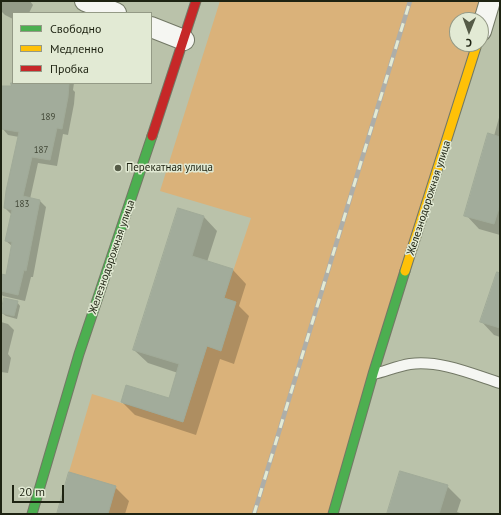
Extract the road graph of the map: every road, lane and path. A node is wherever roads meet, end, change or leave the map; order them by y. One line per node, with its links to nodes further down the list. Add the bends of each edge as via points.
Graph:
1 (85, 1): 4 (street)
2 (196, 1): 7 (street, Железнодорожная улица)
3 (490, 1): 5 (street)
4 (113, 12)
5 (487, 12)
6 (152, 27): 7 (street)
7 (184, 40): 11 (street, Железнодорожная улица, via 78,357)
8 (474, 52): 9 (street, Железнодорожная улица)
9 (373, 374): 10 (lane, via 409,364 428,363); 12 (street, Железнодорожная улица)
10 (500, 383)
11 (32, 514)
12 (333, 514)

